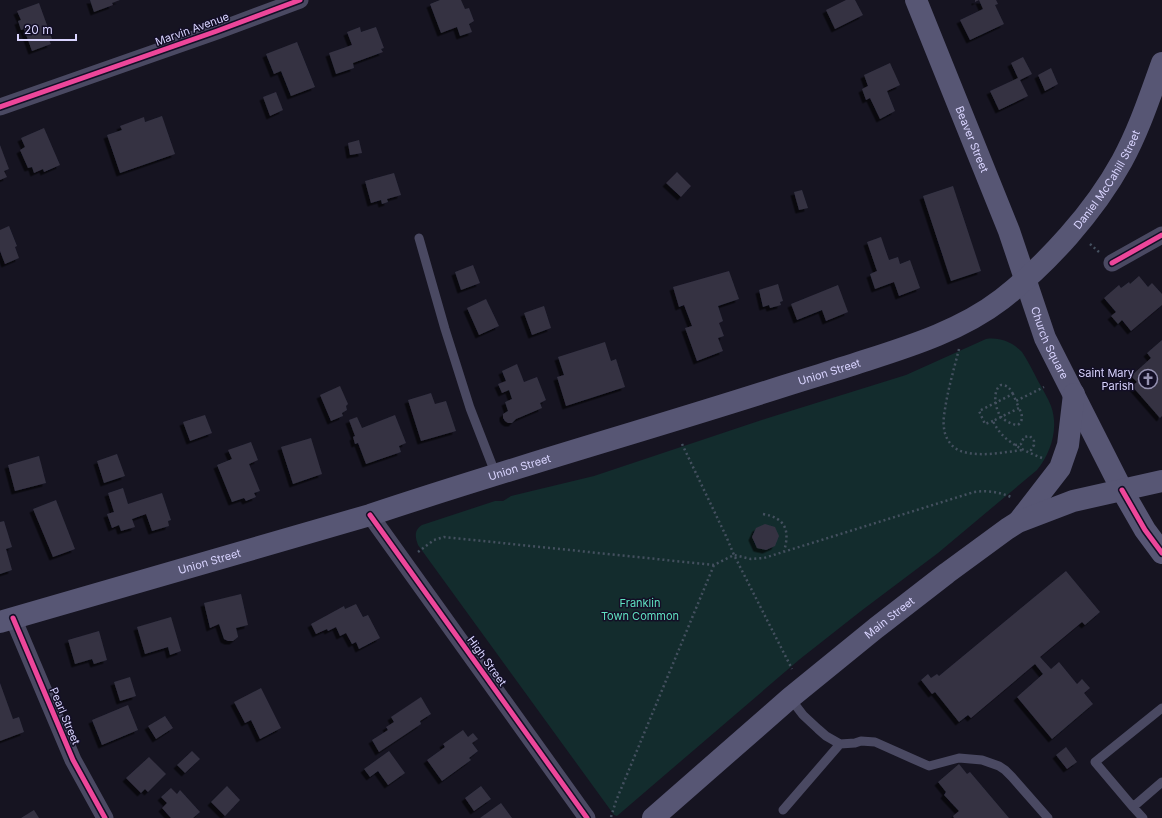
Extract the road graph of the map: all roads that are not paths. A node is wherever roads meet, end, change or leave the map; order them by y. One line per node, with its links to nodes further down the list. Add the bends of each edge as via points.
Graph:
1 (300, 0): 4 (street, Marvin Avenue)
2 (916, 0): 8 (main road, Beaver Street, via 1009,231)
3 (1162, 63): 8 (main road, Daniel McCahill Street, via 1142,117 1113,176 1074,229)
4 (0, 106)
5 (1162, 235): 7 (street)
6 (418, 238): 10 (lane, via 470,408)
7 (1112, 263)
8 (1025, 280): 9 (main road, Church Square, via 1045,338); 10 (main road, Union Street, via 973,318 899,350)
9 (1074, 394): 12 (main road, Church Square); 14 (main road, via 1068,445 1060,468)
10 (496, 475): 13 (main road, Union Street)
11 (1162, 481): 12 (main road, Main Street)
12 (1122, 490): 14 (main road, Main Street, via 1073,501); 15 (main road, Church Square, via 1145,530)
13 (370, 515): 16 (main road, Union Street); 24 (street, High Street)
14 (1018, 522): 17 (main road, Main Street, via 947,573)
15 (1162, 553)
16 (7, 620): 23 (street, Pearl Street, via 73,760)
17 (790, 698): 19 (lane, via 810,722); 25 (main road, Main Street)
18 (1162, 708): 21 (lane, via 1095,762)
19 (840, 744): 22 (lane); 26 (lane, via 875,742 929,766 959,758 992,763 1005,770)
20 (1162, 782): 21 (lane)
21 (1132, 807): 27 (lane)
22 (782, 810)
23 (105, 818)
24 (587, 818)
25 (653, 818)
26 (1048, 818)
27 (1143, 818)

